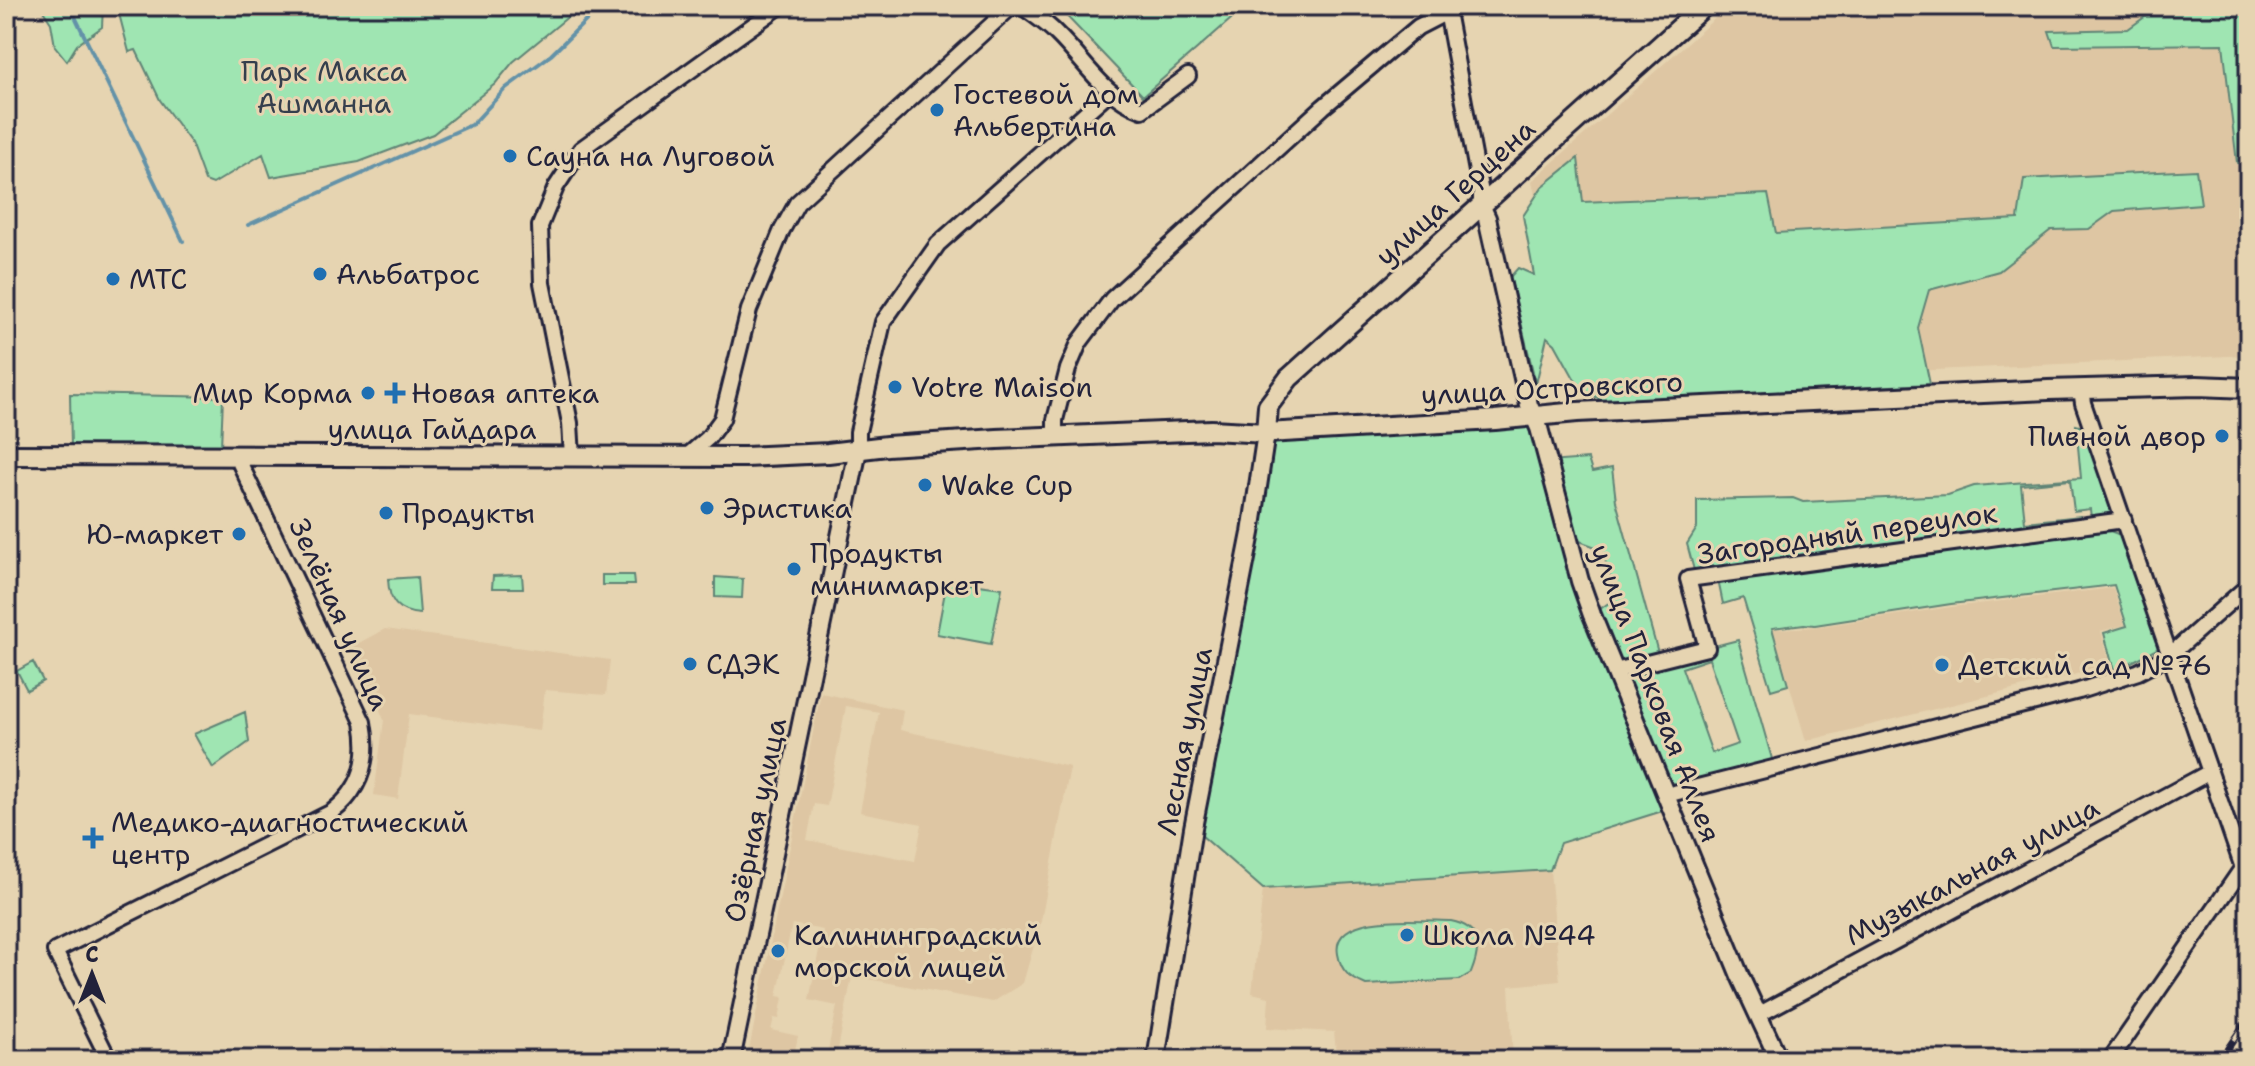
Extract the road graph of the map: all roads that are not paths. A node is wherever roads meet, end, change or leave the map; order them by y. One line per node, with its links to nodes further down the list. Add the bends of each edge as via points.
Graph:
1 (780, 6): 17 (street, via 581,149 556,187 540,226 542,283)
2 (1012, 6): 18 (street, via 797,203 749,310 722,419)
3 (1022, 6): 7 (street, via 1056,32)
4 (1704, 6): 8 (main road, улица Герцена)
5 (1446, 9): 8 (street, улица Парковая Аллея); 13 (street, via 1323,107 1112,299 1079,343 1068,369)
6 (1188, 76): 7 (street, via 1142,110)
7 (1109, 92): 14 (street, via 938,244 883,322)
8 (1481, 205): 11 (street, улица Парковая Аллея); 12 (main road, улица Герцена, via 1282,385 1268,406)
9 (2249, 388): 10 (main road, улица Островского)
10 (2081, 389): 11 (main road, улица Островского); 19 (street)
11 (1534, 417): 12 (main road, улица Островского); 22 (street, улица Парковая Аллея, via 1580,581)
12 (1266, 433): 13 (main road, улица Островского); 29 (street, Лесная улица)
13 (1055, 436): 14 (main road, улица Островского)
14 (858, 450): 18 (main road, улица Гайдара); 28 (street, Озёрная улица)
15 (6, 455): 16 (main road, улица Гайдара)
16 (237, 457): 17 (main road, улица Гайдара); 27 (street, Зелёная улица, via 363,722 366,740 358,782 349,799 332,812 55,951)
17 (572, 457): 18 (main road, улица Гайдара)
18 (686, 457)
19 (2124, 520): 21 (street); 22 (street, Загородный переулок, via 1688,579 1707,648)
20 (2249, 585): 21 (street)
21 (2169, 656): 23 (street); 24 (street, via 2079,691)
22 (1615, 671): 24 (street, улица Парковая Аллея)
23 (2210, 772): 25 (street); 26 (street, Музыкальная улица)
24 (1666, 795): 26 (street, улица Парковая Аллея)
25 (2246, 864): 31 (street)
26 (1758, 1015): 30 (street, улица Парковая Аллея)
27 (109, 1060)
28 (731, 1060)
29 (1156, 1060)
30 (1779, 1060)
31 (2110, 1060)

